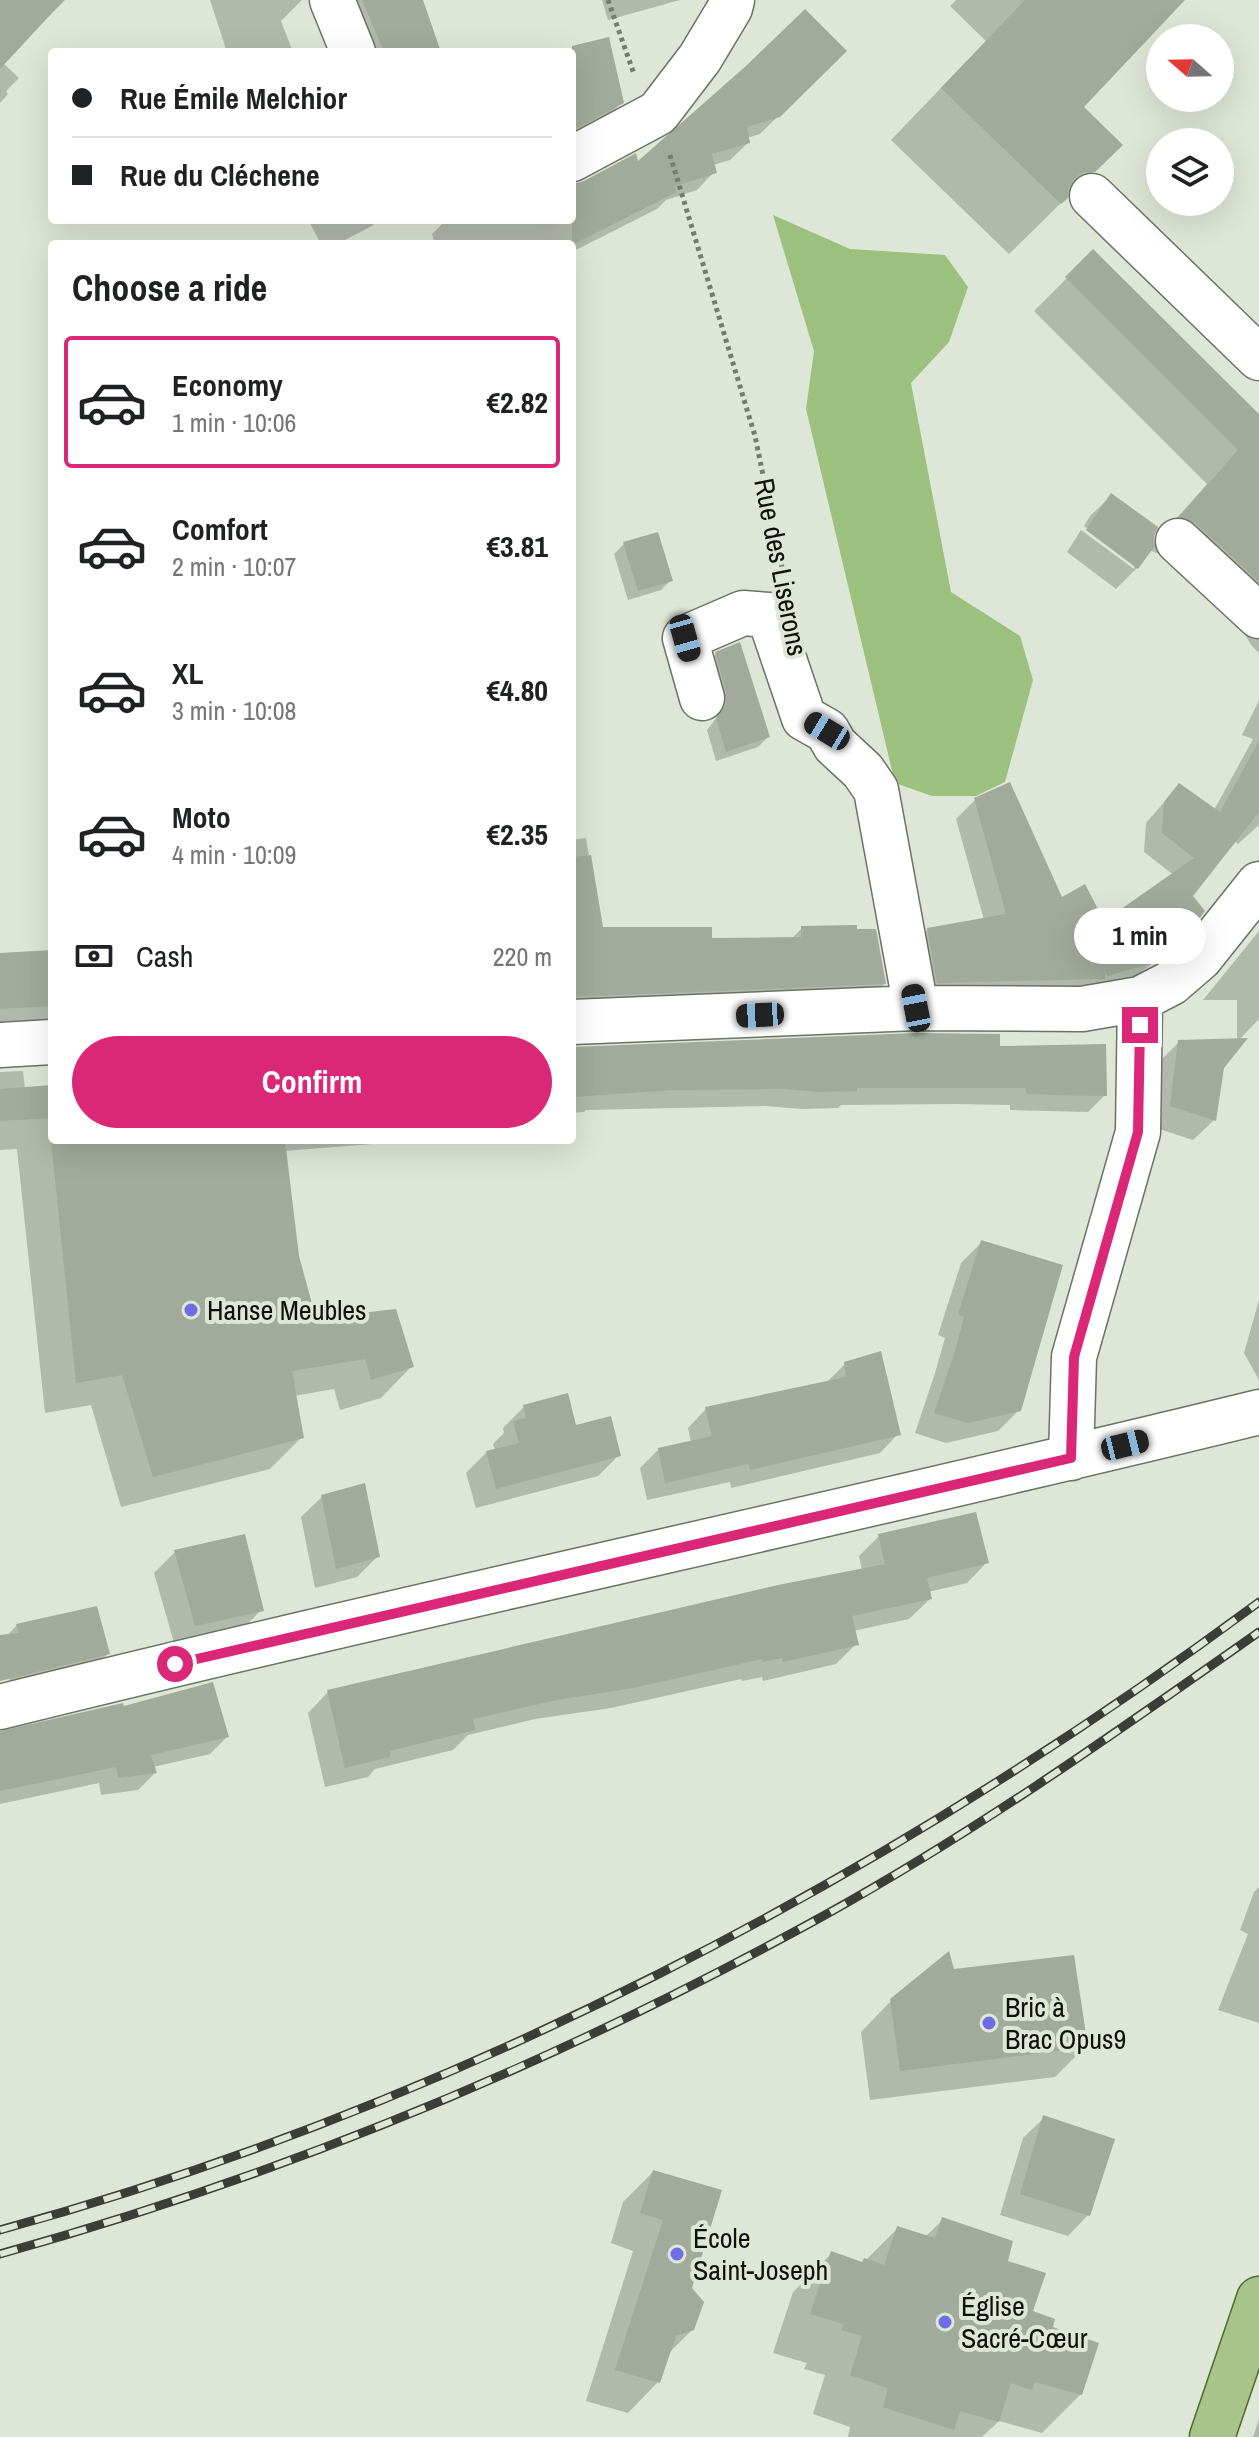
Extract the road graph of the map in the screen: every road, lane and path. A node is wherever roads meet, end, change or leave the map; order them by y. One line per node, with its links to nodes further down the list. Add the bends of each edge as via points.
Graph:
1 (332, 0): 4 (street)
2 (608, 0): 5 (path, Rue des Liserons, via 638,86)
3 (732, 0): 5 (street, via 700,58)
4 (351, 48)
5 (658, 113): 6 (street); 10 (path, Rue des Liserons, via 755,436)
6 (576, 157)
7 (1092, 196): 8 (street)
8 (1259, 358)
9 (1178, 541): 11 (street)
10 (785, 579)
11 (1259, 616)
12 (702, 698): 15 (street, via 685,638 743,613 769,615 804,718 827,731 876,790)
13 (1259, 884): 14 (street, via 1200,958 1171,983)
14 (1140, 999): 15 (street, via 1082,1009); 20 (street, via 1138,1132 1074,1357)
15 (916, 1008): 16 (street)
16 (576, 1022)
17 (48, 1042): 18 (street)
18 (0, 1045)
19 (1259, 1412): 20 (street)
20 (1071, 1458): 21 (street, via 249,1645)
21 (0, 1707)
22 (1259, 2299): 23 (main road)
23 (1212, 2437)

